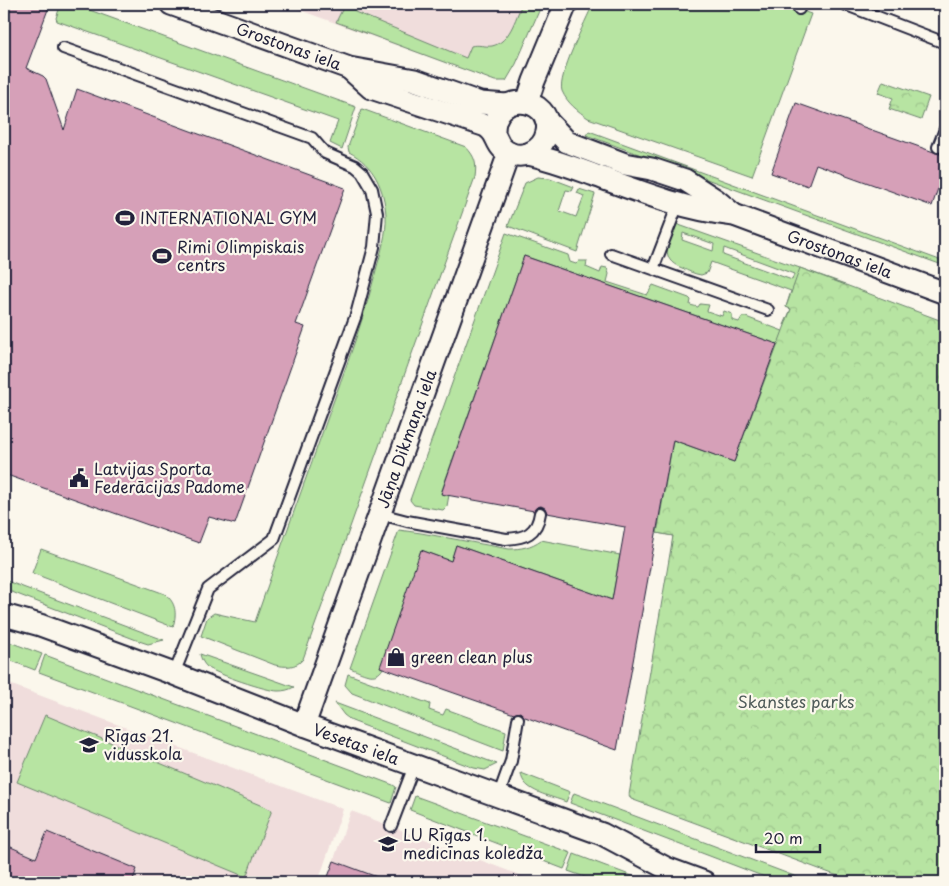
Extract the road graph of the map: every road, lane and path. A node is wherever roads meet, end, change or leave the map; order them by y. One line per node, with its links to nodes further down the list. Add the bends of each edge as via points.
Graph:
1 (171, 4): 6 (street, Grostonas iela)
2 (566, 4): 7 (street, via 534,81)
3 (844, 4): 4 (lane)
4 (945, 43)
5 (63, 48): 22 (lane, via 312,138 325,153 362,172 372,190 376,212 374,247 356,315 274,539 208,589)
6 (350, 68): 7 (street, Grostonas iela, via 415,80 480,103); 10 (street, Grostonas iela, via 371,88 474,120)
7 (517, 104): 8 (street, via 535,106); 10 (street, via 496,118)
8 (546, 120): 12 (street, via 542,144 536,150); 14 (street, Grostonas iela, via 567,142 625,164 685,180)
9 (945, 129): 11 (lane)
10 (494, 134): 12 (street, via 497,142)
11 (938, 147)
12 (519, 153): 13 (street, Grostonas iela, via 548,158); 19 (street, Jāņa Dikmaņa iela)
13 (678, 204): 14 (street, Grostonas iela, via 710,213); 16 (lane)
14 (734, 215): 17 (street, Grostonas iela)
15 (611, 254): 16 (lane)
16 (654, 269): 18 (lane)
17 (945, 292)
18 (768, 310)
19 (380, 514): 20 (lane, via 506,539 518,538 534,530); 24 (street, Jāņa Dikmaņa iela)
20 (540, 514)
21 (4, 615): 22 (street, Vesetas iela)
22 (174, 674): 24 (street, Vesetas iela)
23 (518, 719): 26 (lane, via 511,760)
24 (304, 725): 25 (street, Vesetas iela)
25 (414, 766): 26 (street, Vesetas iela); 27 (lane)
26 (498, 797): 28 (street, Vesetas iela, via 602,834 666,868)
27 (391, 826)
28 (704, 882)

